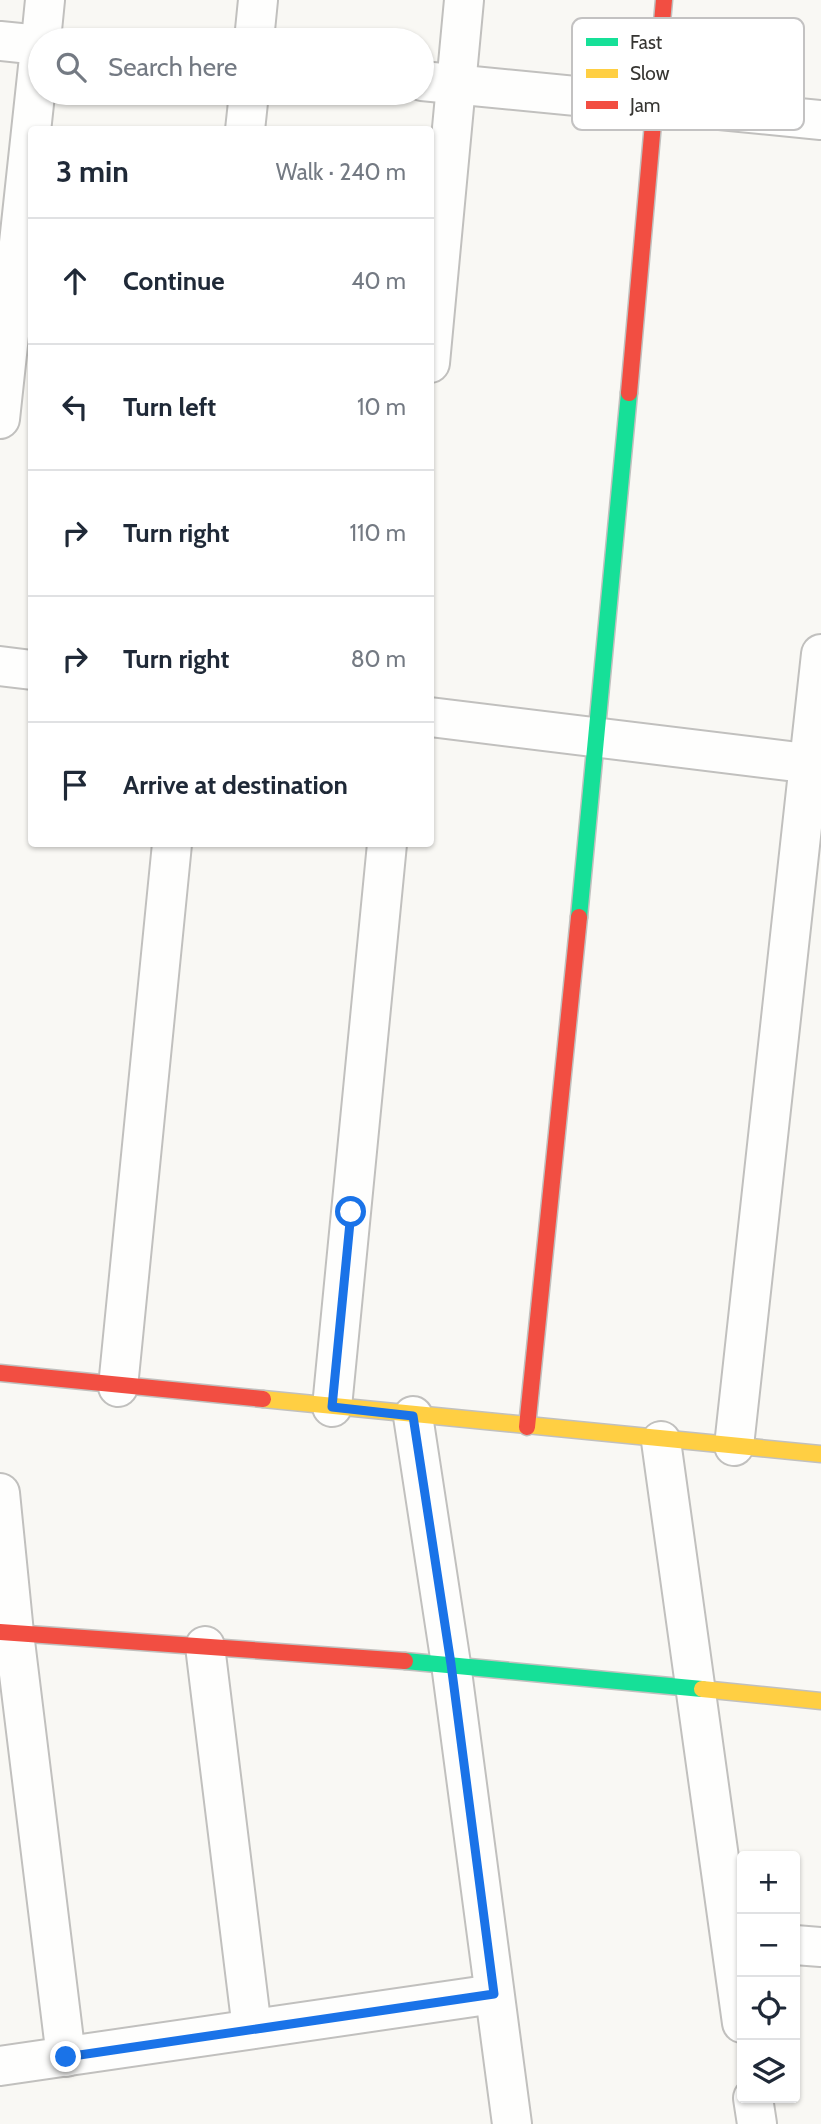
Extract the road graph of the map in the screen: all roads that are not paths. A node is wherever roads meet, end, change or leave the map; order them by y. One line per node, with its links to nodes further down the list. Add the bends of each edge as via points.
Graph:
1 (45, 0): 6 (street)
2 (258, 0): 7 (street)
3 (464, 0): 10 (street)
4 (664, 0): 5 (street)
5 (663, 18)
6 (42, 28)
7 (255, 28)
8 (0, 41): 9 (street)
9 (28, 43)
10 (439, 82): 11 (street); 18 (street)
11 (572, 95)
12 (33, 105): 14 (street)
13 (248, 105): 15 (street)
14 (31, 126)
15 (245, 126)
16 (654, 130): 24 (street)
17 (28, 156): 19 (street)
18 (434, 238)
19 (0, 419)
20 (821, 654): 25 (street)
21 (0, 666): 22 (street)
22 (28, 670)
23 (434, 717): 24 (street)
24 (598, 737): 25 (street); 32 (street)
25 (816, 765): 34 (street)
26 (172, 847): 29 (street)
27 (387, 847): 30 (street)
28 (0, 1373): 29 (street)
29 (118, 1387): 30 (street)
30 (332, 1407): 31 (street)
31 (413, 1416): 32 (street); 39 (street)
32 (527, 1427): 33 (street)
33 (661, 1441): 34 (street); 40 (street)
34 (734, 1446): 35 (street)
35 (821, 1454)
36 (0, 1493): 37 (street)
37 (7, 1632): 38 (street); 48 (street)
38 (205, 1646): 39 (street); 47 (street)
39 (451, 1664): 40 (street); 46 (street)
40 (695, 1688): 41 (street); 42 (street)
41 (821, 1701)
42 (736, 1939): 45 (street)
43 (800, 1945): 44 (street)
44 (821, 1947)
45 (739, 1977)
46 (494, 1994): 47 (street); 51 (street)
47 (252, 2029): 48 (street)
48 (66, 2057): 49 (street)
49 (0, 2066)
50 (754, 2103): 52 (street)
51 (512, 2124)
52 (757, 2124)

